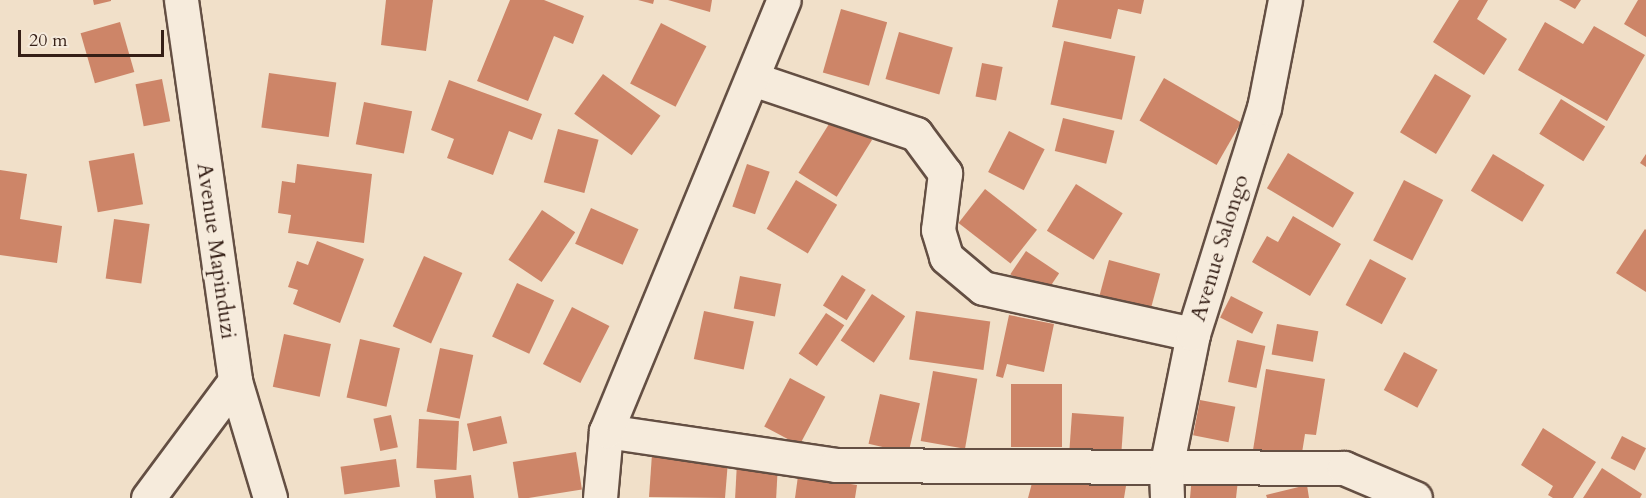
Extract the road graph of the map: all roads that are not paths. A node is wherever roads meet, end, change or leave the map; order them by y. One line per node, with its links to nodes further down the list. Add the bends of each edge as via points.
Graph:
1 (181, 0): 6 (street, Avenue Mapinduzi)
2 (783, 0): 4 (street)
3 (1285, 0): 5 (street, Avenue Salongo, via 1264,108)
4 (753, 79): 5 (street, via 916,134 945,173 938,230 946,257 983,288); 7 (street)
5 (1193, 334): 8 (street, Avenue Salongo)
6 (235, 381): 9 (street); 10 (street, Avenue Mapinduzi)
7 (606, 431): 8 (street, via 836,465); 11 (street)
8 (1167, 483): 12 (street, via 1344,468)
9 (148, 498)
10 (270, 498)
11 (600, 498)
12 (1415, 498)

